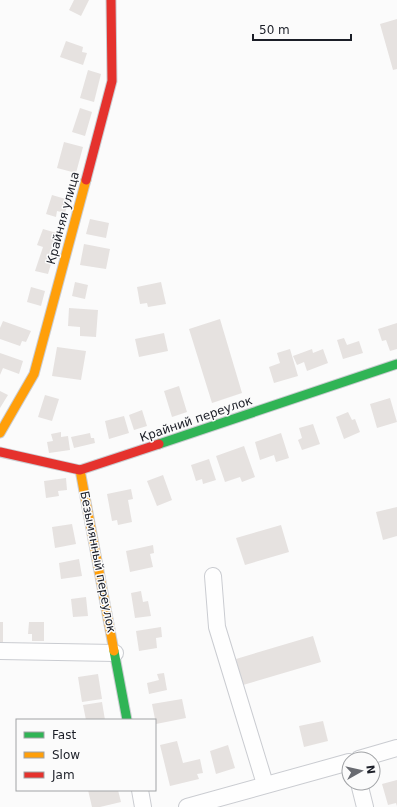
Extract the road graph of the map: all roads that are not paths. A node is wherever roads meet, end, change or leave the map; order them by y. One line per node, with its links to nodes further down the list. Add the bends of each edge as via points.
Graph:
1 (111, 0): 3 (street, Крайняя улица, via 112,81 34,374)
2 (397, 364): 5 (street, Крайний переулок)
3 (0, 434)
4 (0, 452): 5 (street)
5 (80, 470): 8 (street, Безымянный переулок)
6 (213, 576): 13 (street, via 217,626)
7 (0, 651): 8 (street)
8 (115, 653): 9 (street, Безымянный переулок)
9 (127, 719)
10 (397, 748): 11 (street)
11 (381, 753)
12 (341, 764): 13 (street)
13 (265, 784): 17 (street)
14 (140, 791): 16 (street)
15 (361, 791): 18 (street)
16 (143, 807)
17 (187, 807)
18 (365, 807)

